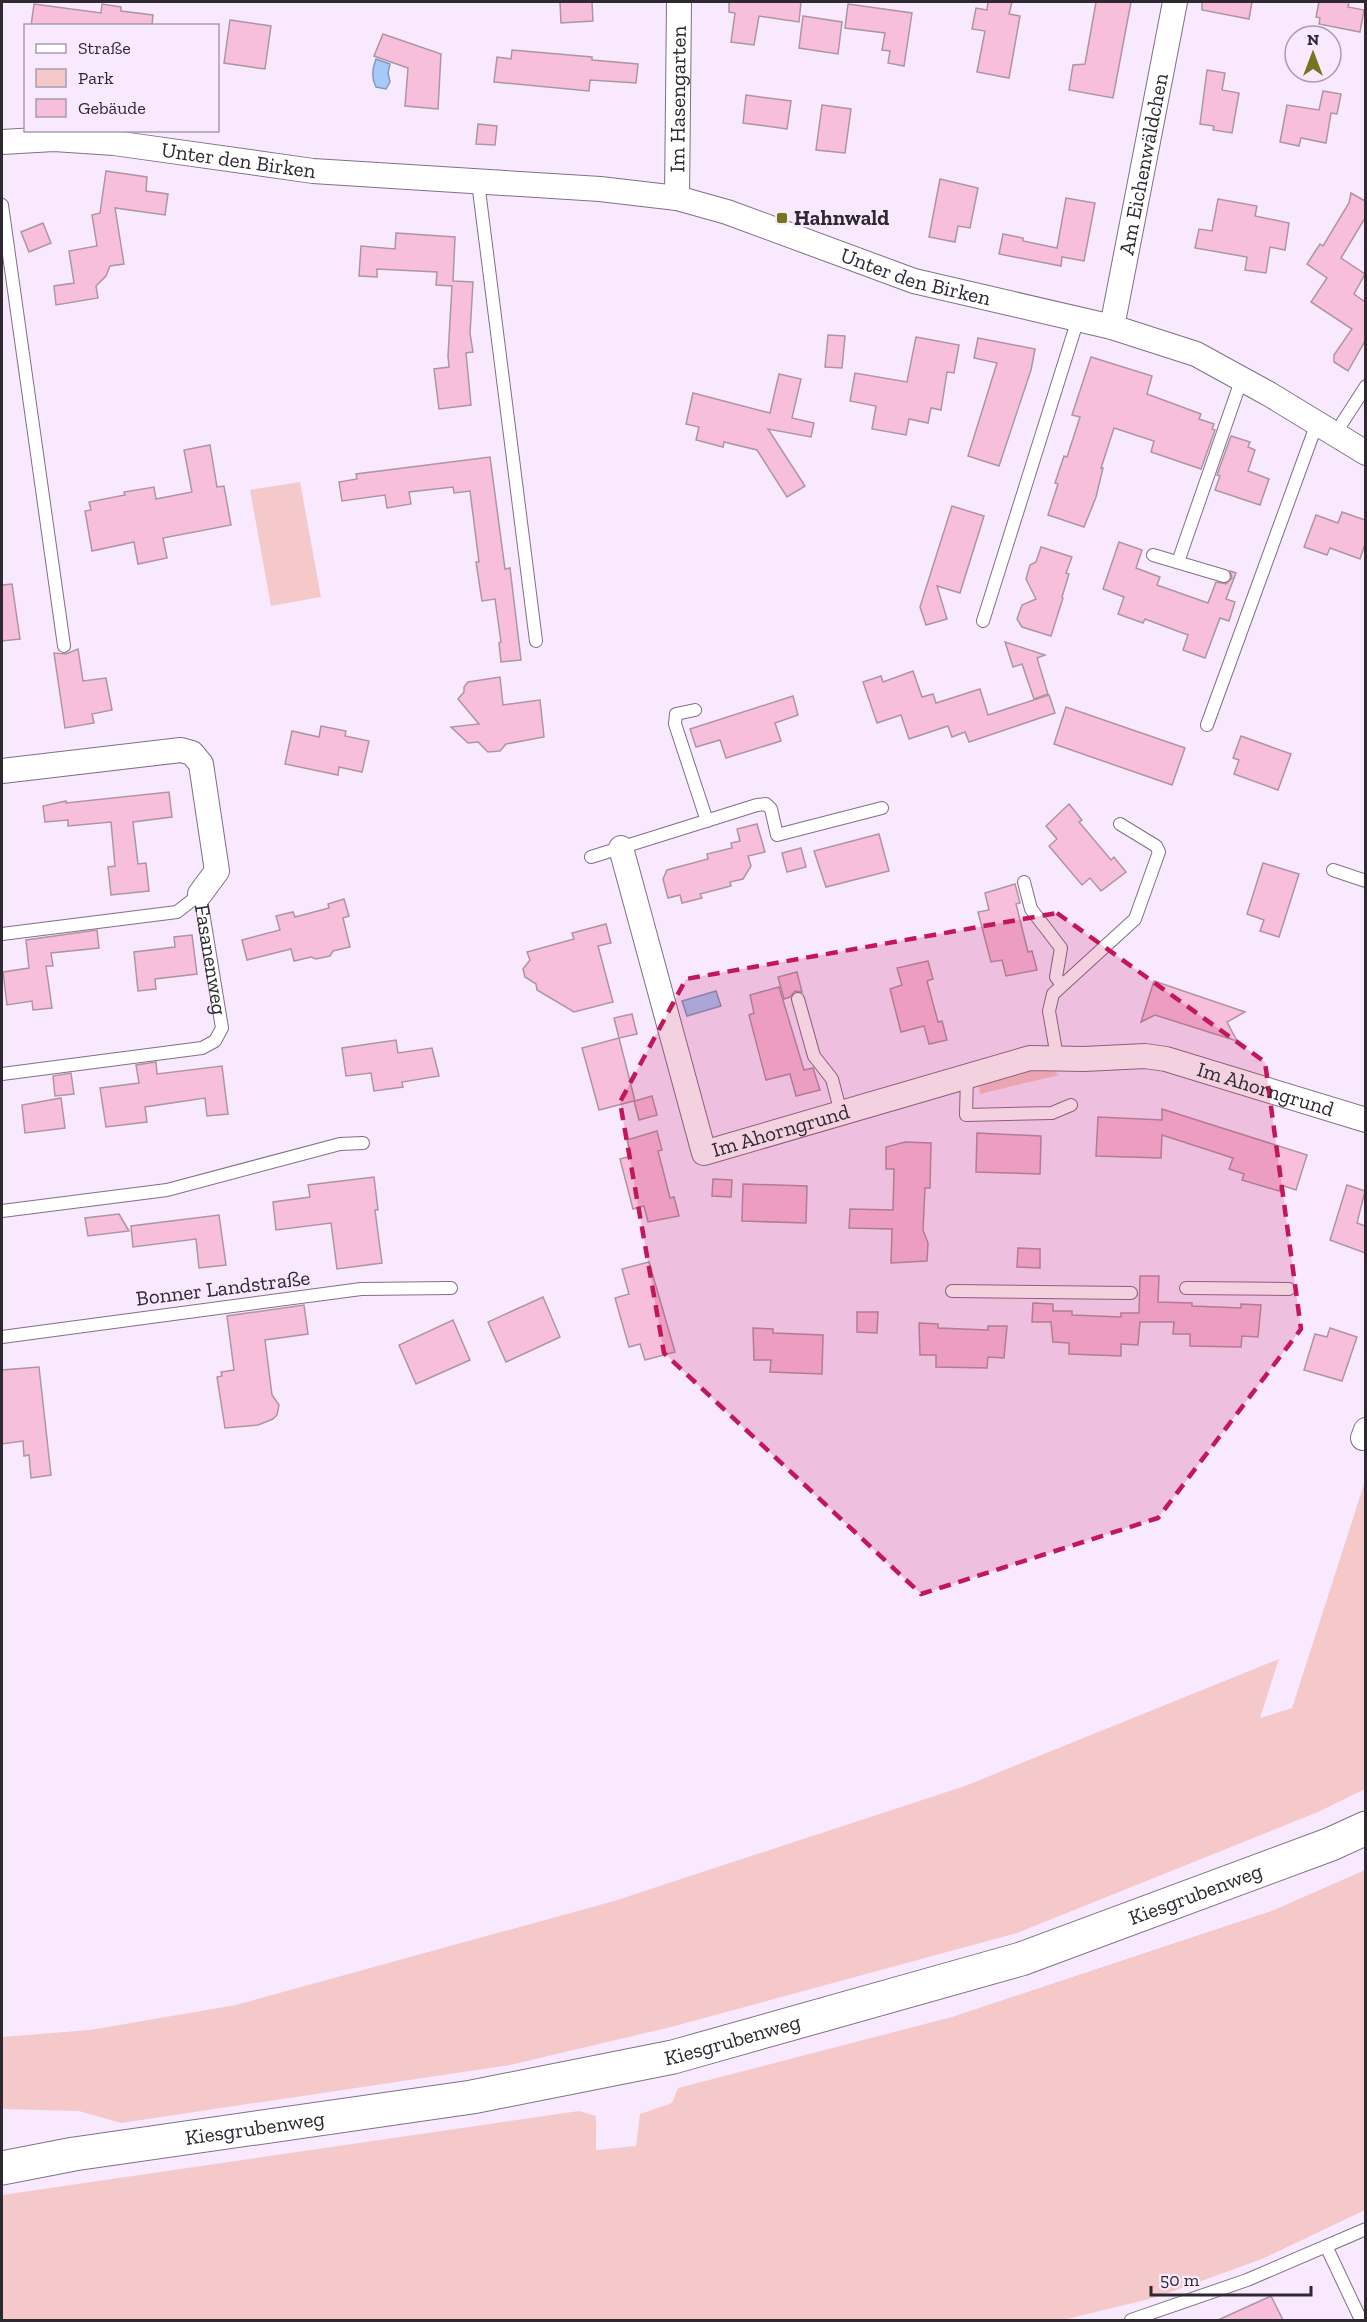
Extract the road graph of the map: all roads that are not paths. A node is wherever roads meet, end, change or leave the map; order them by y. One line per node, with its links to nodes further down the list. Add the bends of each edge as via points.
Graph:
1 (679, 2): 5 (street, Im Hasengarten)
2 (1175, 2): 8 (street, Am Eichenwäldchen)
3 (2, 142): 4 (street, Unter den Birken, via 54,139 114,143 313,171)
4 (478, 182): 5 (street, Unter den Birken); 17 (lane)
5 (678, 198): 7 (street, Unter den Birken, via 914,280)
6 (2, 205): 18 (lane)
7 (1078, 319): 8 (street, Unter den Birken); 16 (lane)
8 (1112, 327): 9 (street, Unter den Birken, via 1196,354)
9 (1242, 378): 11 (street, Unter den Birken); 14 (lane)
10 (1365, 386): 11 (lane)
11 (1326, 429): 12 (street, Unter den Birken); 20 (lane)
12 (1365, 453)
13 (1154, 555): 14 (lane)
14 (1178, 562): 15 (lane)
15 (1224, 576)
16 (983, 621)
17 (536, 641)
18 (64, 646)
19 (695, 710): 23 (lane, via 676,714 675,724)
20 (1207, 725)
21 (2, 771): 30 (street, Fasanenweg, via 182,750 192,753 201,764 218,871)
22 (882, 807): 23 (lane, via 777,835 771,809 766,804)
23 (707, 821): 25 (lane)
24 (1120, 824): 32 (lane, via 1156,846 1159,852 1140,908 1135,919)
25 (621, 848): 26 (lane); 38 (street, Im Ahorngrund, via 704,1153)
26 (591, 857)
27 (1333, 870): 28 (lane)
28 (1365, 881)
29 (1024, 882): 32 (lane, via 1031,909 1061,948 1056,977)
30 (200, 894): 31 (lane, via 177,912); 35 (lane, Fasanenweg, via 222,1028 215,1041 202,1048)
31 (2, 934)
32 (1062, 986): 34 (lane, via 1049,1002)
33 (798, 999): 38 (lane, via 814,1056 832,1079)
34 (1057, 1057): 36 (street, Im Ahorngrund, via 1030,1058); 39 (street, Im Ahorngrund, via 1166,1059)
35 (2, 1074)
36 (967, 1076): 37 (lane, via 966,1115 1052,1113); 38 (street, Im Ahorngrund)
37 (1071, 1105)
38 (841, 1113)
39 (1365, 1120)
40 (363, 1143): 41 (lane, via 340,1144 167,1190)
41 (2, 1211)
42 (1186, 1287): 44 (lane)
43 (451, 1288): 47 (lane, Bonner Landstraße, via 361,1289)
44 (1289, 1289)
45 (952, 1291): 46 (lane)
46 (1131, 1293)
47 (2, 1337)
48 (1365, 1828): 50 (main road, Kiesgrubenweg, via 1021,1959 673,2057 472,2097)
49 (2, 2154): 50 (main road, Kiesgrubenweg)
50 (74, 2154): 51 (main road, Kiesgrubenweg)
51 (2, 2168)
52 (1365, 2229): 53 (lane)
53 (1327, 2247): 54 (lane, via 1247,2280); 55 (lane)
54 (1131, 2320)
55 (1361, 2320)

